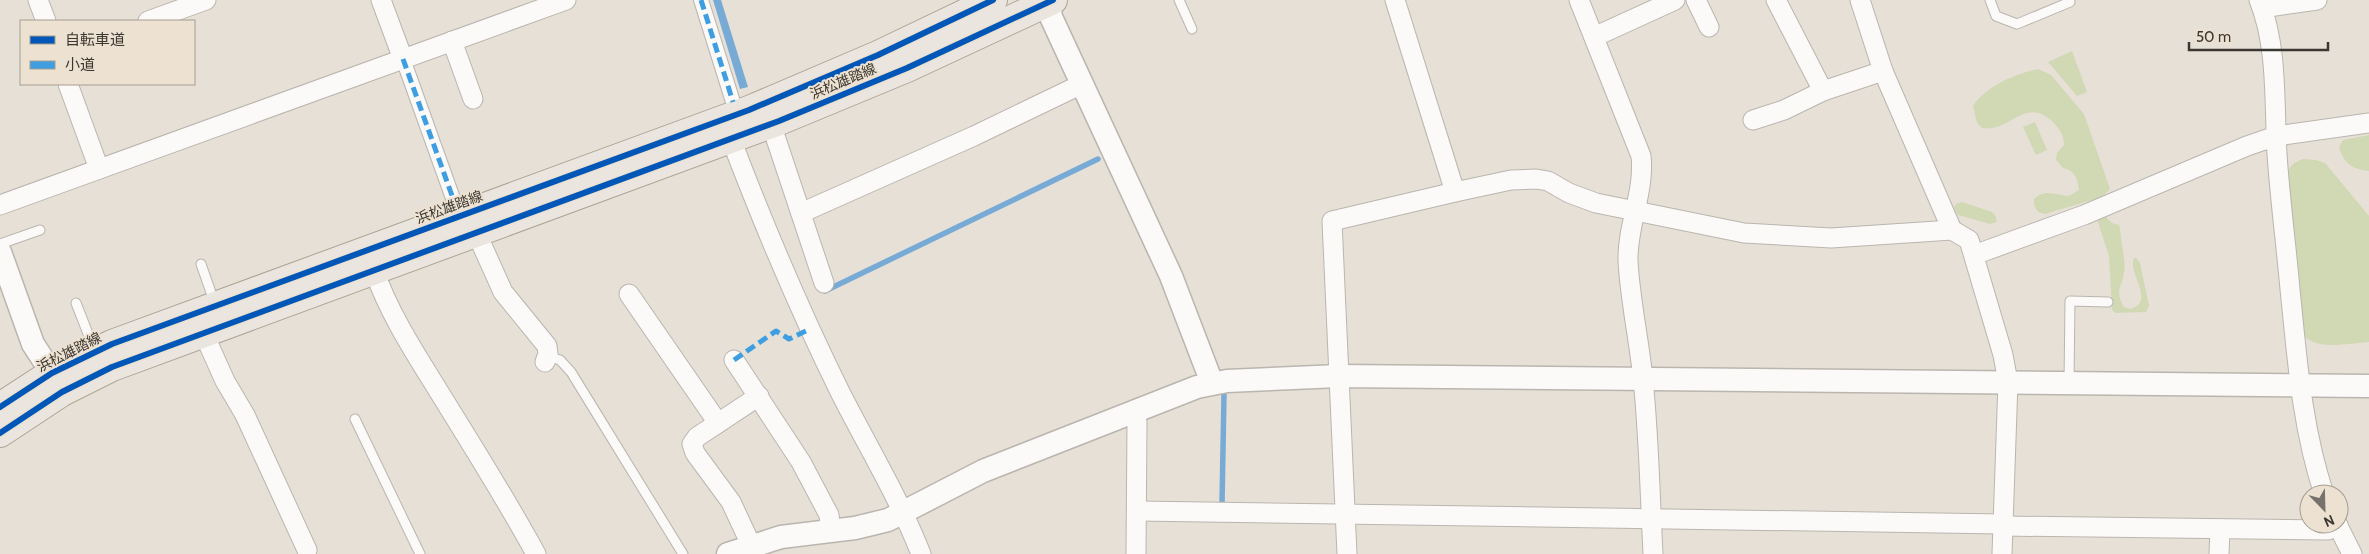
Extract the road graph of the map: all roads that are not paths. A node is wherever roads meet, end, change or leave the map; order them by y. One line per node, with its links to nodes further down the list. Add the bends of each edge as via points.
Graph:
1 (38, 0): 20 (street)
2 (206, 0): 21 (street)
3 (381, 0): 26 (street)
4 (566, 0): 25 (street)
5 (701, 0): 32 (street)
6 (993, 0): 56 (main road, 浜松雄踏線, via 878,55 749,110)
7 (1179, 0): 23 (lane)
8 (1396, 0): 39 (street)
9 (1580, 0): 24 (street)
10 (1675, 0): 19 (street)
11 (1696, 0): 22 (street)
12 (1776, 0): 30 (street)
13 (1990, 0): 17 (lane, via 1996,16 2017,24)
14 (2317, 0): 18 (street)
15 (1050, 1): 28 (street, via 1051,17); 35 (main road, 浜松雄踏線, via 882,79)
16 (1861, 1): 27 (street)
17 (2070, 2)
18 (2261, 4): 36 (street, via 2272,64)
19 (1646, 6): 24 (street)
20 (46, 20)
21 (151, 20)
22 (1709, 27)
23 (1192, 29)
24 (1594, 37): 42 (street, via 1641,156)
25 (452, 41): 26 (street); 31 (street)
26 (403, 59): 38 (street); 40 (street)
27 (1883, 71): 30 (street); 45 (street)
28 (1082, 84): 43 (street); 64 (street, via 1171,276)
29 (68, 85): 38 (street)
30 (1822, 90): 33 (street, via 1784,110)
31 (473, 99)
32 (733, 102)
33 (1753, 120)
34 (2369, 123): 36 (street)
35 (771, 124): 37 (main road, 浜松雄踏線); 43 (street)
36 (2276, 136): 49 (street, via 2084,215); 67 (street)
37 (731, 139): 46 (main road, 浜松雄踏線); 77 (street, via 772,245 810,329)
38 (99, 169): 41 (street)
39 (1455, 192): 42 (street, via 1511,180 1536,179 1548,181 1578,197); 62 (street, via 1332,221)
40 (455, 204)
41 (0, 205)
42 (1635, 212): 45 (street, via 1715,228 1783,236 1841,238); 63 (street, via 1628,260)
43 (801, 213): 52 (street)
44 (40, 230): 47 (lane)
45 (1952, 230): 49 (street, via 1969,240)
46 (476, 232): 51 (main road, 浜松雄踏線); 59 (street, via 503,292 547,346)
47 (0, 244)
48 (0, 252): 61 (street, via 33,344)
49 (1974, 255): 65 (street)
50 (201, 264): 56 (lane)
51 (374, 270): 57 (main road, 浜松雄踏線); 88 (street, via 379,286 416,355 518,519)
52 (824, 282)
53 (629, 294): 73 (street)
54 (2108, 302): 66 (lane, via 2070,302)
55 (76, 304): 58 (lane)
56 (216, 305): 58 (main road, 浜松雄踏線)
57 (203, 332): 74 (main road, 浜松雄踏線, via 87,378); 86 (street)
58 (96, 351): 61 (main road, 浜松雄踏線)
59 (546, 359): 89 (lane, via 560,360 571,372)
60 (734, 360): 69 (street)
61 (52, 373): 70 (main road, 浜松雄踏線)
62 (1339, 376): 63 (street); 64 (street); 78 (street)
63 (1643, 379): 65 (street); 79 (street)
64 (1212, 382): 71 (street)
65 (2008, 382): 66 (street); 80 (street)
66 (2069, 383): 67 (street)
67 (2300, 385): 68 (street); 75 (street)
68 (2369, 386)
69 (759, 396): 73 (street); 83 (street, via 801,462 829,516)
70 (0, 407)
71 (1133, 412): 76 (street, via 1137,422); 77 (street, via 982,471)
72 (355, 419): 87 (lane)
73 (718, 423): 85 (street, via 692,444 695,453 731,502)
74 (0, 433)
75 (2321, 484)
76 (1136, 511): 78 (street); 92 (street)
77 (904, 514): 83 (street, via 872,525); 91 (street)
78 (1345, 514): 79 (street); 93 (street)
79 (1651, 519): 80 (street); 94 (street)
80 (2003, 525): 81 (street); 95 (street)
81 (2220, 529): 82 (street); 96 (street)
82 (2299, 530)
83 (831, 531): 85 (street, via 781,537)
84 (2342, 534): 97 (street)
85 (751, 545): 90 (street)
86 (308, 552)
87 (420, 554)
88 (536, 554)
89 (683, 554)
90 (728, 554)
91 (921, 554)
92 (1136, 554)
93 (1347, 554)
94 (1653, 554)
95 (2002, 554)
96 (2219, 554)
97 (2352, 554)

